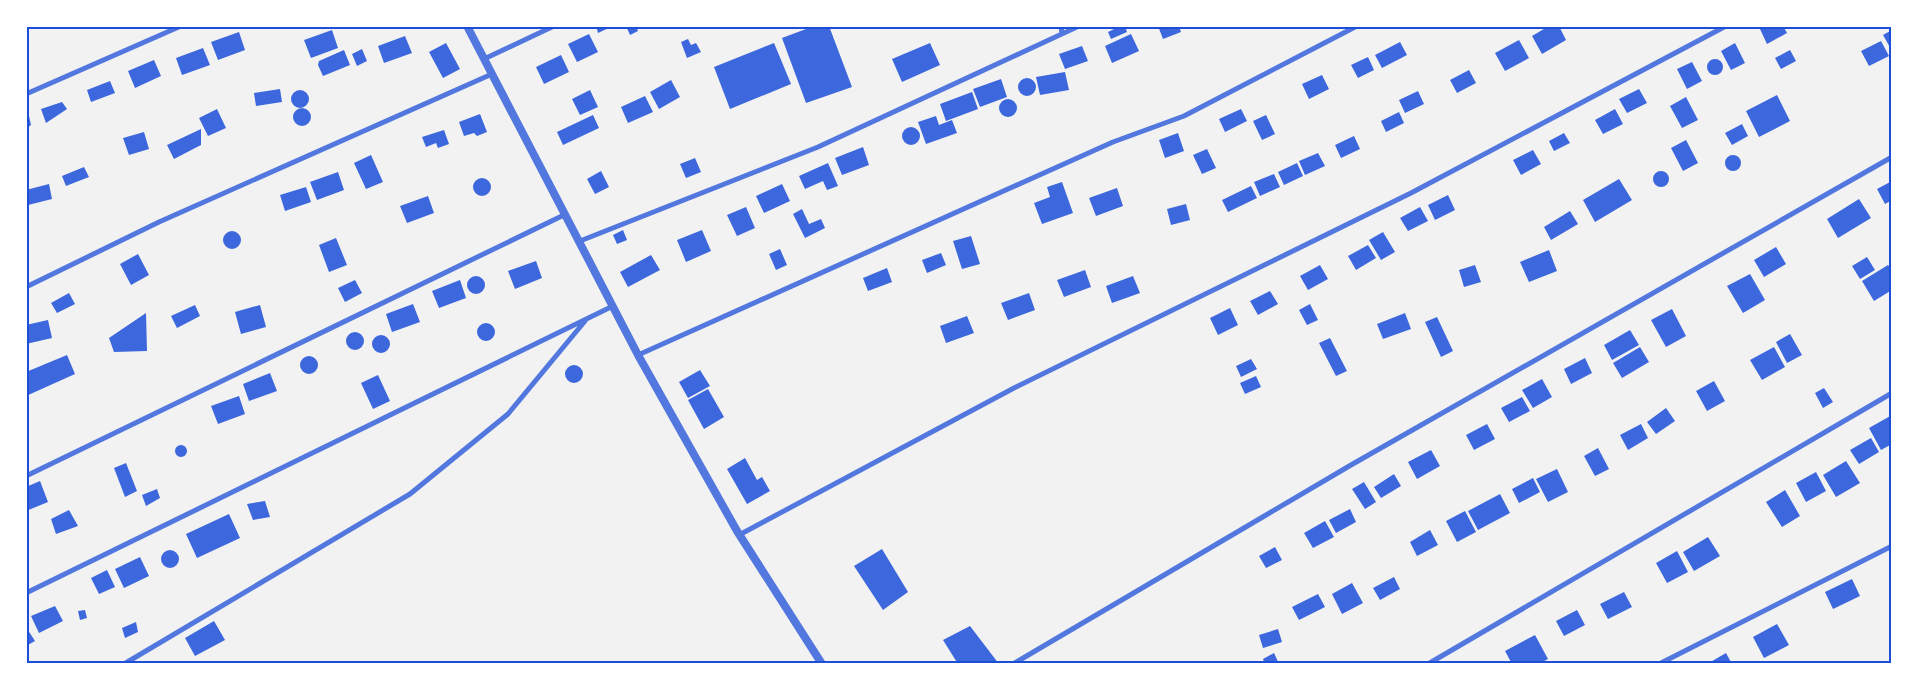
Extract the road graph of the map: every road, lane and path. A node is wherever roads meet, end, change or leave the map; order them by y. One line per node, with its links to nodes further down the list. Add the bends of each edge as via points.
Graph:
1 (181, 26): 11 (street)
2 (467, 26): 9 (street)
3 (554, 26): 9 (street)
4 (1061, 26): 8 (street)
5 (1079, 26): 8 (street)
6 (1358, 26): 18 (street, via 1184,116 1113,142)
7 (1726, 26): 21 (street, via 1411,193 1014,388)
8 (1062, 34): 14 (street, via 818,148)
9 (484, 59): 10 (street)
10 (492, 74): 13 (street); 15 (street, via 160,222)
11 (26, 94)
12 (1892, 157): 26 (street, via 1343,470)
13 (566, 214): 14 (street); 20 (street)
14 (580, 241): 16 (street)
15 (26, 286)
16 (613, 306): 17 (street); 18 (street)
17 (586, 319): 23 (street); 24 (street, via 508,414 410,494)
18 (638, 356): 21 (street)
19 (1892, 393): 27 (street)
20 (26, 476)
21 (739, 535): 25 (street)
22 (1892, 546): 28 (street)
23 (26, 593)
24 (124, 664)
25 (822, 664)
26 (1013, 664)
27 (1428, 664)
28 (1659, 664)

